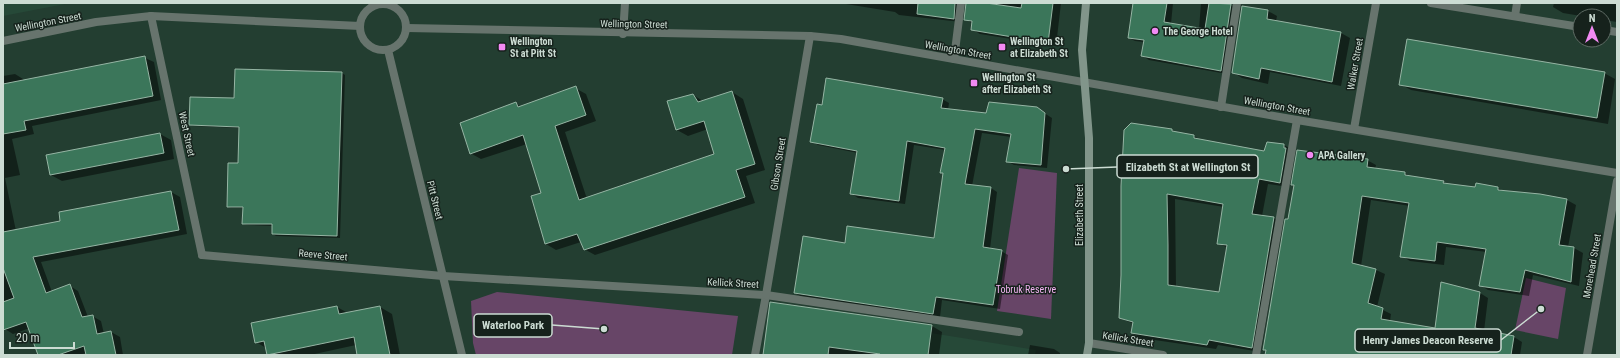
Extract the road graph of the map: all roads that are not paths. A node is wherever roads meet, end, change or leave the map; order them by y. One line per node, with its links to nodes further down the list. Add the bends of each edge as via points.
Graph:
1 (378, 3): 11 (street, via 365,12); 13 (street, via 398,9 403,14)
2 (625, 3): 14 (street)
3 (961, 3): 18 (street)
4 (1086, 3): 19 (main road, Elizabeth Street, via 1082,40)
5 (1237, 3): 20 (street)
6 (1376, 3): 22 (street, Walker Street)
7 (1430, 3): 10 (street)
8 (1517, 3): 10 (street)
9 (151, 16): 11 (street, Wellington Street); 16 (street, Wellington Street, via 96,22); 25 (street, West Street)
10 (1515, 16): 12 (street)
11 (360, 26): 17 (street, via 363,39 368,44 374,48)
12 (1572, 26)
13 (407, 28): 14 (street, Wellington Street); 17 (street, via 401,42)
14 (623, 34): 15 (street, Wellington Street)
15 (810, 36): 18 (street, Wellington Street); 27 (street, Gibson Street)
16 (3, 41)
17 (388, 50): 26 (street, Pitt Street)
18 (954, 59): 19 (street, Wellington Street)
19 (1084, 83): 20 (street, Wellington Street); 29 (main road, Elizabeth Street, via 1089,154)
20 (1221, 107): 21 (street, Wellington Street)
21 (1297, 120): 22 (street, Wellington Street); 34 (street)
22 (1354, 129): 23 (street, Wellington Street)
23 (1617, 173)
24 (1617, 181): 35 (street, Morehead Street)
25 (202, 255): 26 (street, Reeve Street)
26 (443, 276): 27 (street, Kellick Street); 30 (street, Pitt Street)
27 (766, 295): 28 (street, Kellick Street); 31 (street, Gibson Street)
28 (1019, 332)
29 (1089, 343): 32 (main road, Elizabeth Street); 33 (street, Kellick Street)
30 (462, 355)
31 (755, 355)
32 (1087, 355)
33 (1163, 355)
34 (1256, 355)
35 (1587, 355)

